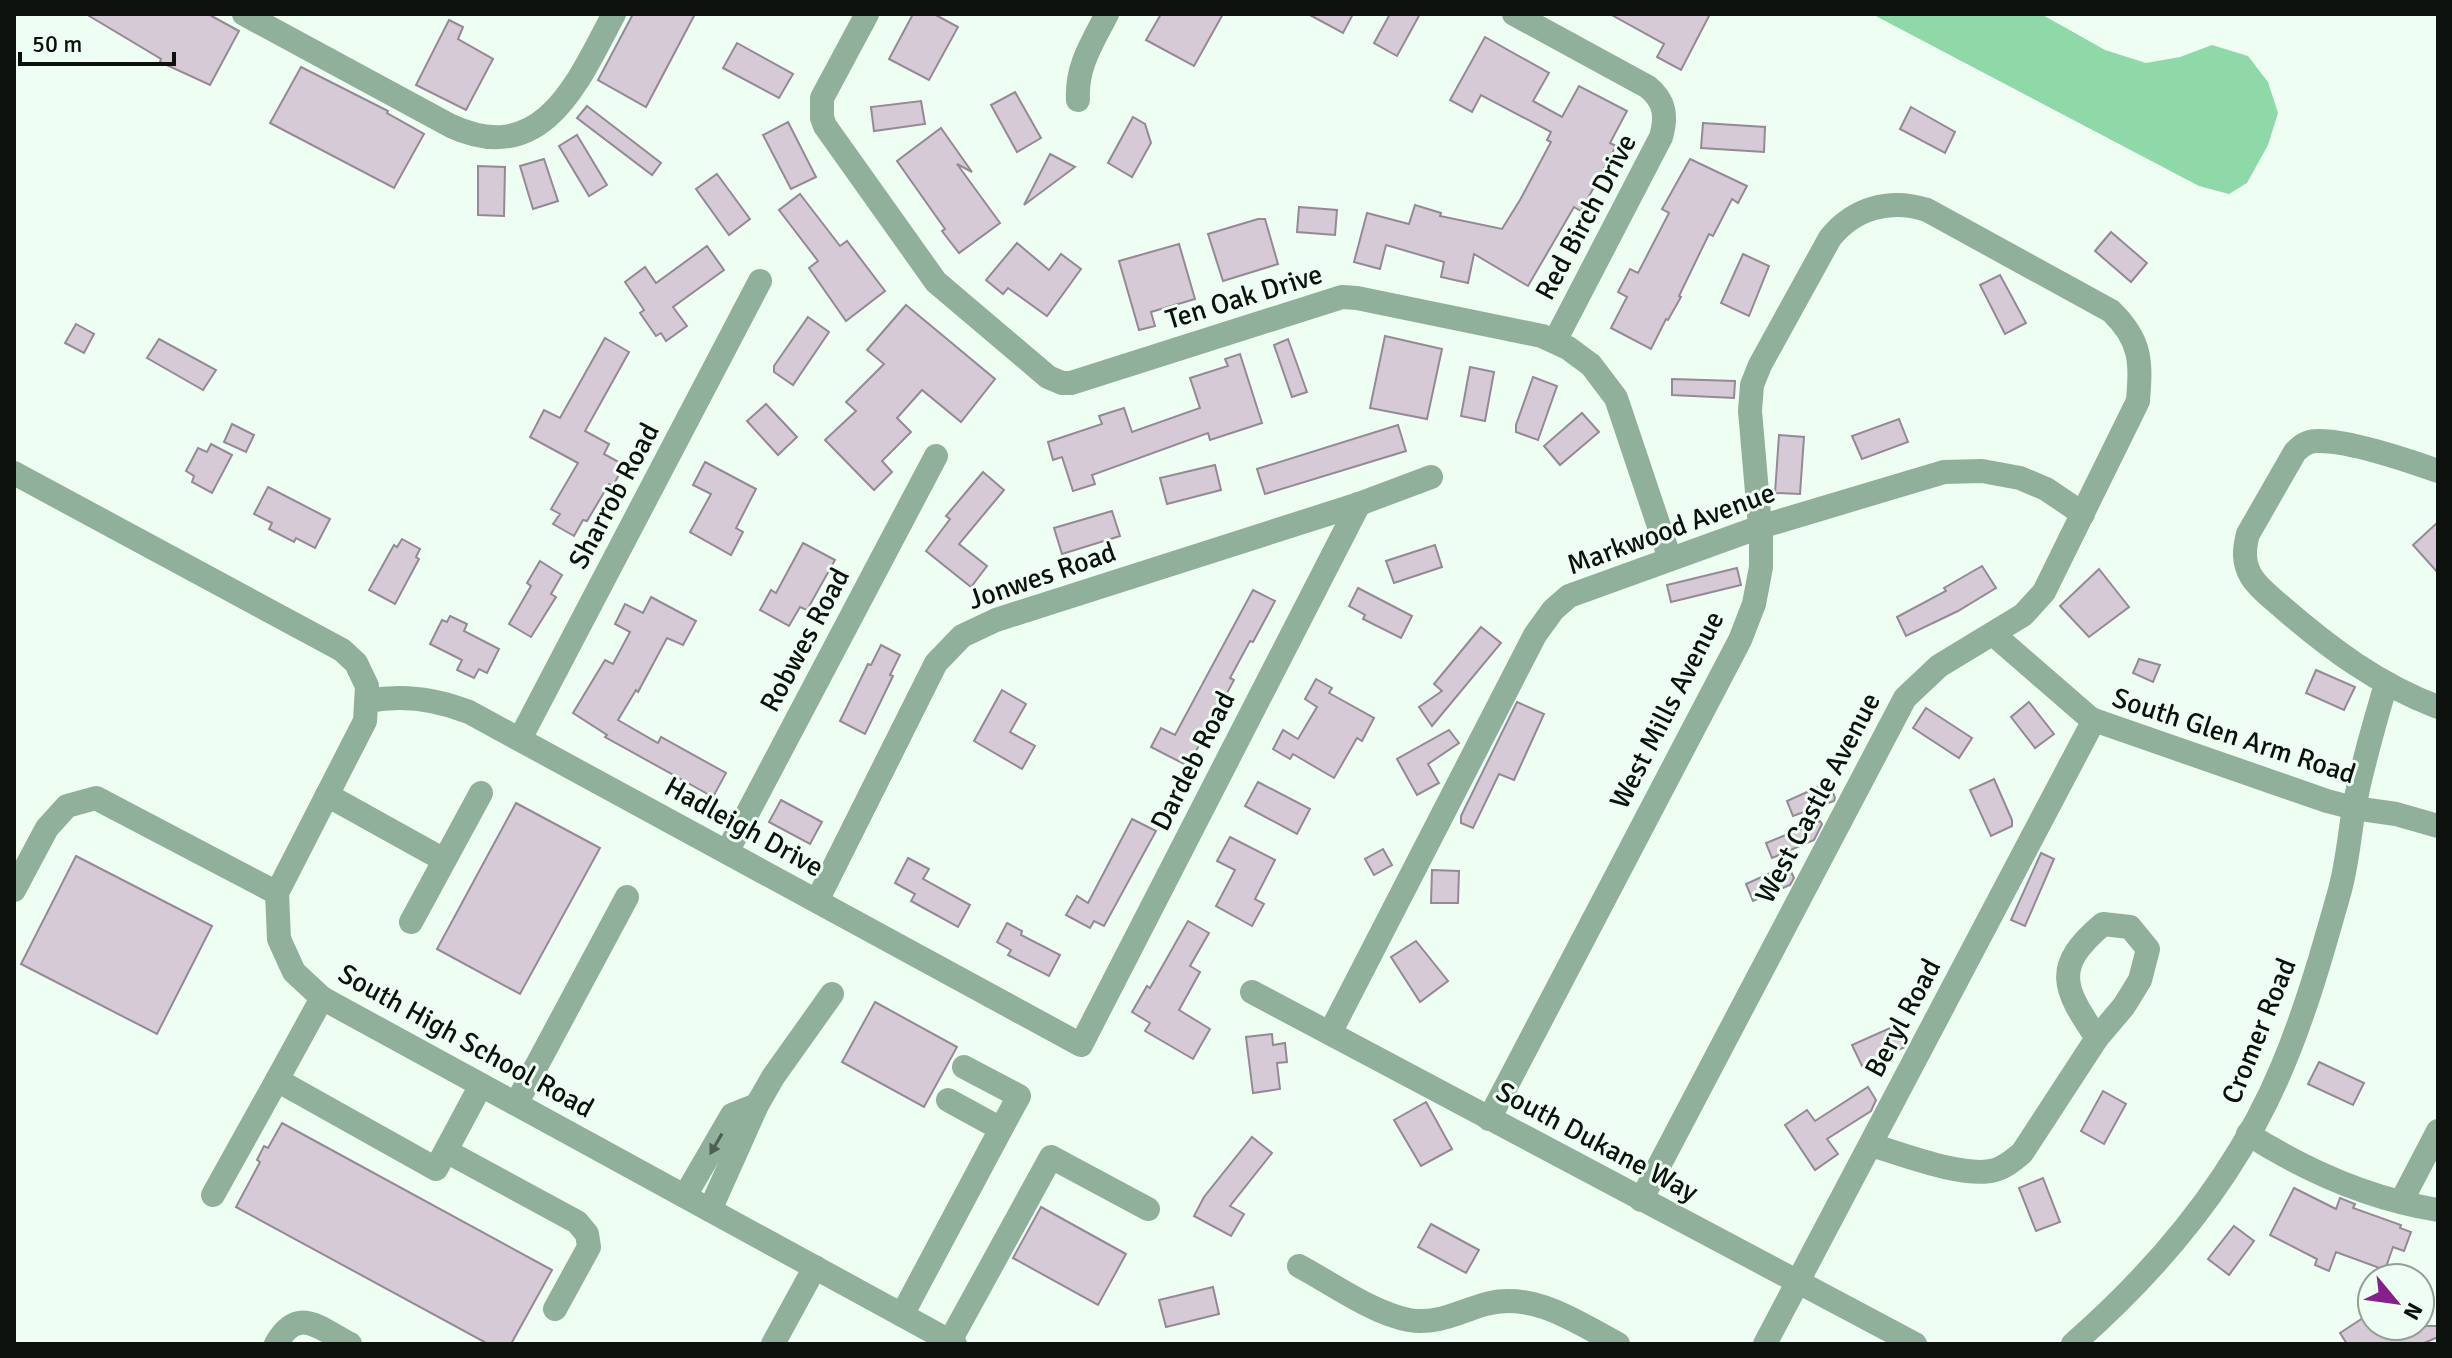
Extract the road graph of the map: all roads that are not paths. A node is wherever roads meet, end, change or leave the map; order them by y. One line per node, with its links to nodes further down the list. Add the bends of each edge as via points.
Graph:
1 (245, 14): 2 (street, via 458,129 491,136 524,131 546,119 572,93)
2 (614, 14)
3 (867, 14): 8 (street, Ten Oak Drive, via 822,98 825,126 936,282 1056,381 1071,383 1349,297)
4 (1107, 14): 6 (street, via 1083,58)
5 (1514, 14): 8 (street, Red Birch Drive, via 1648,87 1665,115 1661,137)
6 (1078, 100)
7 (760, 281): 23 (street, Sharrob Road)
8 (1555, 341): 17 (street, Ten Oak Drive, via 1591,365 1616,398)
9 (2141, 387): 15 (street, West Castle Avenue); 16 (street, West Mills Avenue, via 2133,339 2101,304 1927,210 1878,206 1852,218 1830,238 1754,378 1750,411)
10 (936, 456): 28 (street, Robwes Road)
11 (2438, 471): 19 (street, via 2357,447 2305,444 2295,452 2245,546 2246,565 2259,586 2309,630)
12 (14, 473): 20 (street, via 342,650 360,670)
13 (1431, 477): 14 (street, Jonwes Road)
14 (1359, 504): 33 (street, Jonwes Road, via 996,620 962,636 936,663); 40 (street, Dardeb Road)
15 (2083, 514): 16 (street, Markwood Avenue, via 2020,478 1963,470); 18 (street, West Castle Avenue, via 2044,592 2023,615)
16 (1760, 527): 17 (street, Markwood Avenue); 47 (street, West Mills Avenue, via 1761,567 1740,640)
17 (1670, 559): 38 (street, Markwood Avenue, via 1569,596 1543,622)
18 (1993, 634): 22 (street, South Glen Arm Road); 55 (street, West Castle Avenue, via 1939,666 1905,698)
19 (2386, 684): 21 (street); 26 (street, Cromer Road)
20 (368, 701): 23 (street, Hadleigh Drive, via 397,696 451,705); 25 (street, South High School Road, via 365,721)
21 (2438, 707)
22 (2094, 720): 26 (street, South Glen Arm Road); 51 (street, Beryl Road)
23 (520, 739): 28 (street, Hadleigh Drive)
24 (481, 793): 29 (street)
25 (327, 795): 29 (street); 31 (street, South High School Road)
26 (2354, 808): 27 (street, South Glen Arm Road); 50 (street, Cromer Road, via 2340,892 2313,984 2283,1065)
27 (2438, 826)
28 (727, 852): 33 (street, Hadleigh Drive)
29 (444, 860): 34 (street)
30 (14, 890): 31 (street, via 47,828 67,806 96,798)
31 (277, 893): 37 (street, South High School Road, via 279,939 294,972)
32 (627, 897): 45 (street)
33 (817, 901): 40 (street, Hadleigh Drive)
34 (411, 922)
35 (1252, 992): 38 (street, South Dukane Way)
36 (832, 994): 46 (street)
37 (322, 998): 42 (street); 43 (street, South High School Road)
38 (1330, 1033): 47 (street, South Dukane Way)
39 (2097, 1038): 51 (street, via 2022,1153 1999,1170 1970,1172)
40 (1081, 1045)
41 (964, 1067): 48 (street, via 1019,1096)
42 (277, 1080): 52 (street, via 436,1169); 53 (street)
43 (481, 1085): 45 (street, South High School Road); 52 (street)
44 (948, 1100): 48 (street)
45 (516, 1104): 54 (street, South High School Road)
46 (757, 1105): 54 (street, one-way to 54, via 732,1115); 58 (street)
47 (1489, 1119): 55 (street, South Dukane Way)
48 (1001, 1129): 64 (street)
49 (2438, 1131): 56 (street)
50 (2248, 1134): 56 (street, via 2314,1171); 72 (street, Cromer Road, via 2163,1257)
51 (1871, 1145): 62 (street, Beryl Road)
52 (446, 1151): 63 (street, via 577,1222 587,1234 589,1247)
53 (213, 1195)
54 (685, 1196): 58 (street, South High School Road)
55 (1641, 1200): 62 (street, South Dukane Way)
56 (2401, 1202): 59 (street)
57 (1148, 1209): 65 (street, via 1051,1157)
58 (710, 1210): 61 (street, South High School Road)
59 (2438, 1210)
60 (1299, 1266): 69 (street, via 1400,1318 1435,1320 1493,1302 1520,1301 1554,1310)
61 (815, 1267): 64 (street, South High School Road); 68 (street)
62 (1798, 1283): 70 (street, Beryl Road); 71 (street, South Dukane Way)
63 (555, 1309)
64 (902, 1315): 65 (street, South High School Road)
65 (952, 1342)
66 (276, 1344): 67 (street, via 284,1330 304,1321)
67 (350, 1344)
68 (773, 1344)
69 (1618, 1344)
70 (1765, 1344)
71 (1915, 1344)
72 (2073, 1344)

